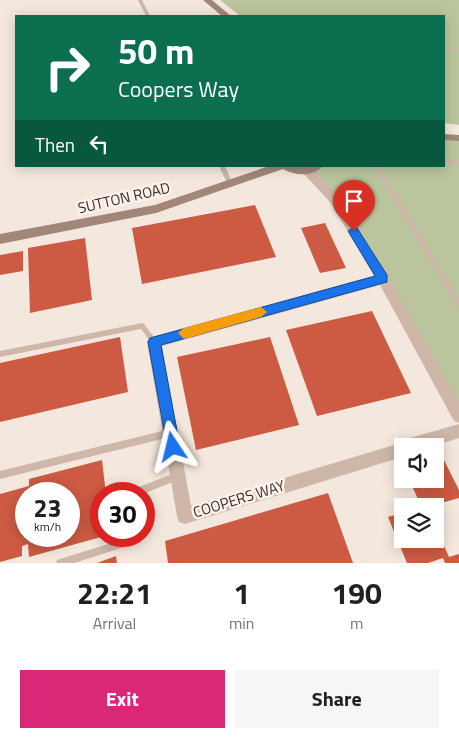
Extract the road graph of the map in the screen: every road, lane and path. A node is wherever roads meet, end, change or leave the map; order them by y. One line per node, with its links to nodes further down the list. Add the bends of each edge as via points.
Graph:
1 (140, 0): 3 (lane)
2 (207, 0): 4 (street)
3 (148, 15)
4 (226, 15)
5 (459, 49): 6 (lane)
6 (445, 52)
7 (445, 137): 8 (street)
8 (459, 138)
9 (445, 162): 10 (lane)
10 (459, 163)
11 (222, 167): 16 (lane)
12 (278, 167): 16 (street, SUTTON ROAD)
13 (288, 167): 15 (street, via 297,172)
14 (377, 167): 19 (lane)
15 (313, 169): 18 (street)
16 (230, 184): 17 (street, SUTTON ROAD, via 156,209)
17 (0, 239)
18 (383, 279): 20 (street); 22 (street)
19 (459, 305)
20 (154, 342): 21 (lane, via 142,326); 24 (street, COOPERS WAY)
21 (0, 354)
22 (459, 416)
23 (459, 431): 25 (street)
24 (170, 433): 27 (lane); 28 (street, COOPERS WAY)
25 (436, 438)
26 (394, 451): 28 (street, COOPERS WAY, via 185,516)
27 (0, 475)
28 (178, 475): 29 (lane)
29 (155, 484)
30 (112, 547): 31 (lane)
31 (60, 563)

